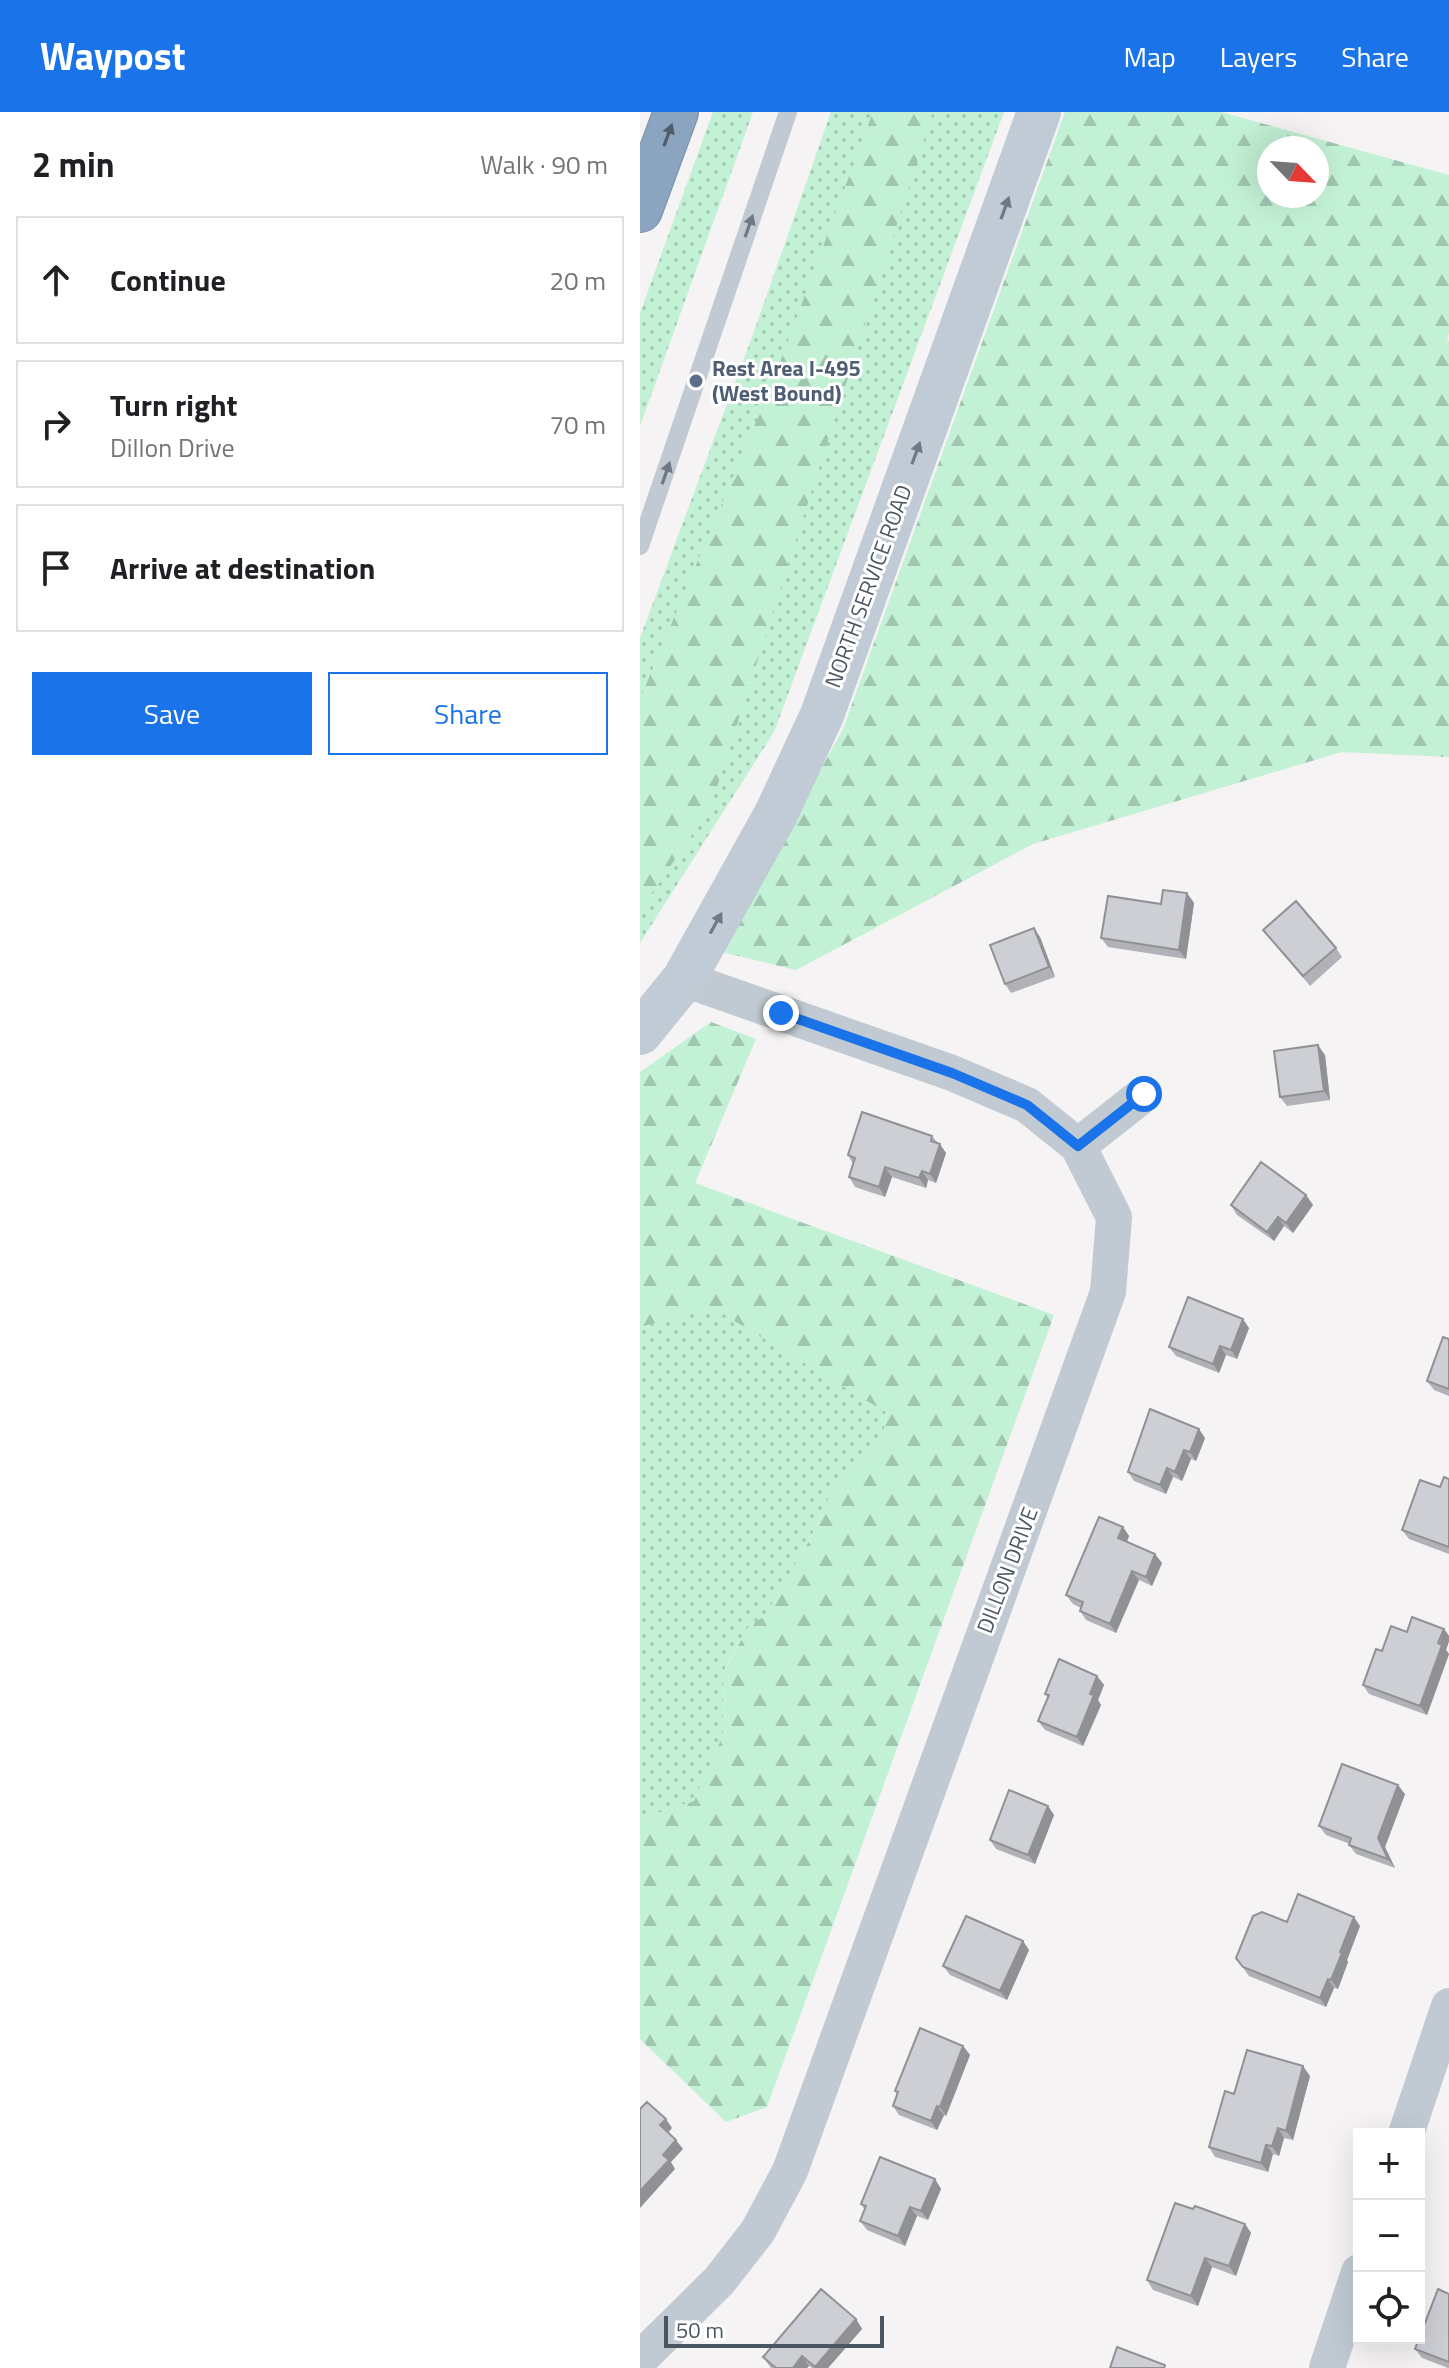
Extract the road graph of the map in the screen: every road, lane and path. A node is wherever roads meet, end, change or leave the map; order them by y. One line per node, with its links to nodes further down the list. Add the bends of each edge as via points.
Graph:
1 (676, 112): 4 (highway, one-way to 1)
2 (788, 112): 5 (lane, one-way to 2)
3 (1039, 112): 6 (main road, NORTH SERVICE ROAD, one-way to 3, via 776,814 822,715)
4 (640, 210)
5 (640, 546)
6 (684, 979): 7 (main road, NORTH SERVICE ROAD); 9 (street, DILLON DRIVE, via 952,1073 1027,1105)
7 (640, 1033)
8 (1144, 1094): 9 (street)
9 (1078, 1146): 13 (street, DILLON DRIVE, via 1114,1217 1108,1292 1069,1405 790,2171 758,2231 719,2281)
10 (1449, 2006): 11 (street)
11 (1408, 2128)
12 (1353, 2290): 14 (street)
13 (640, 2359)
14 (1327, 2368)

